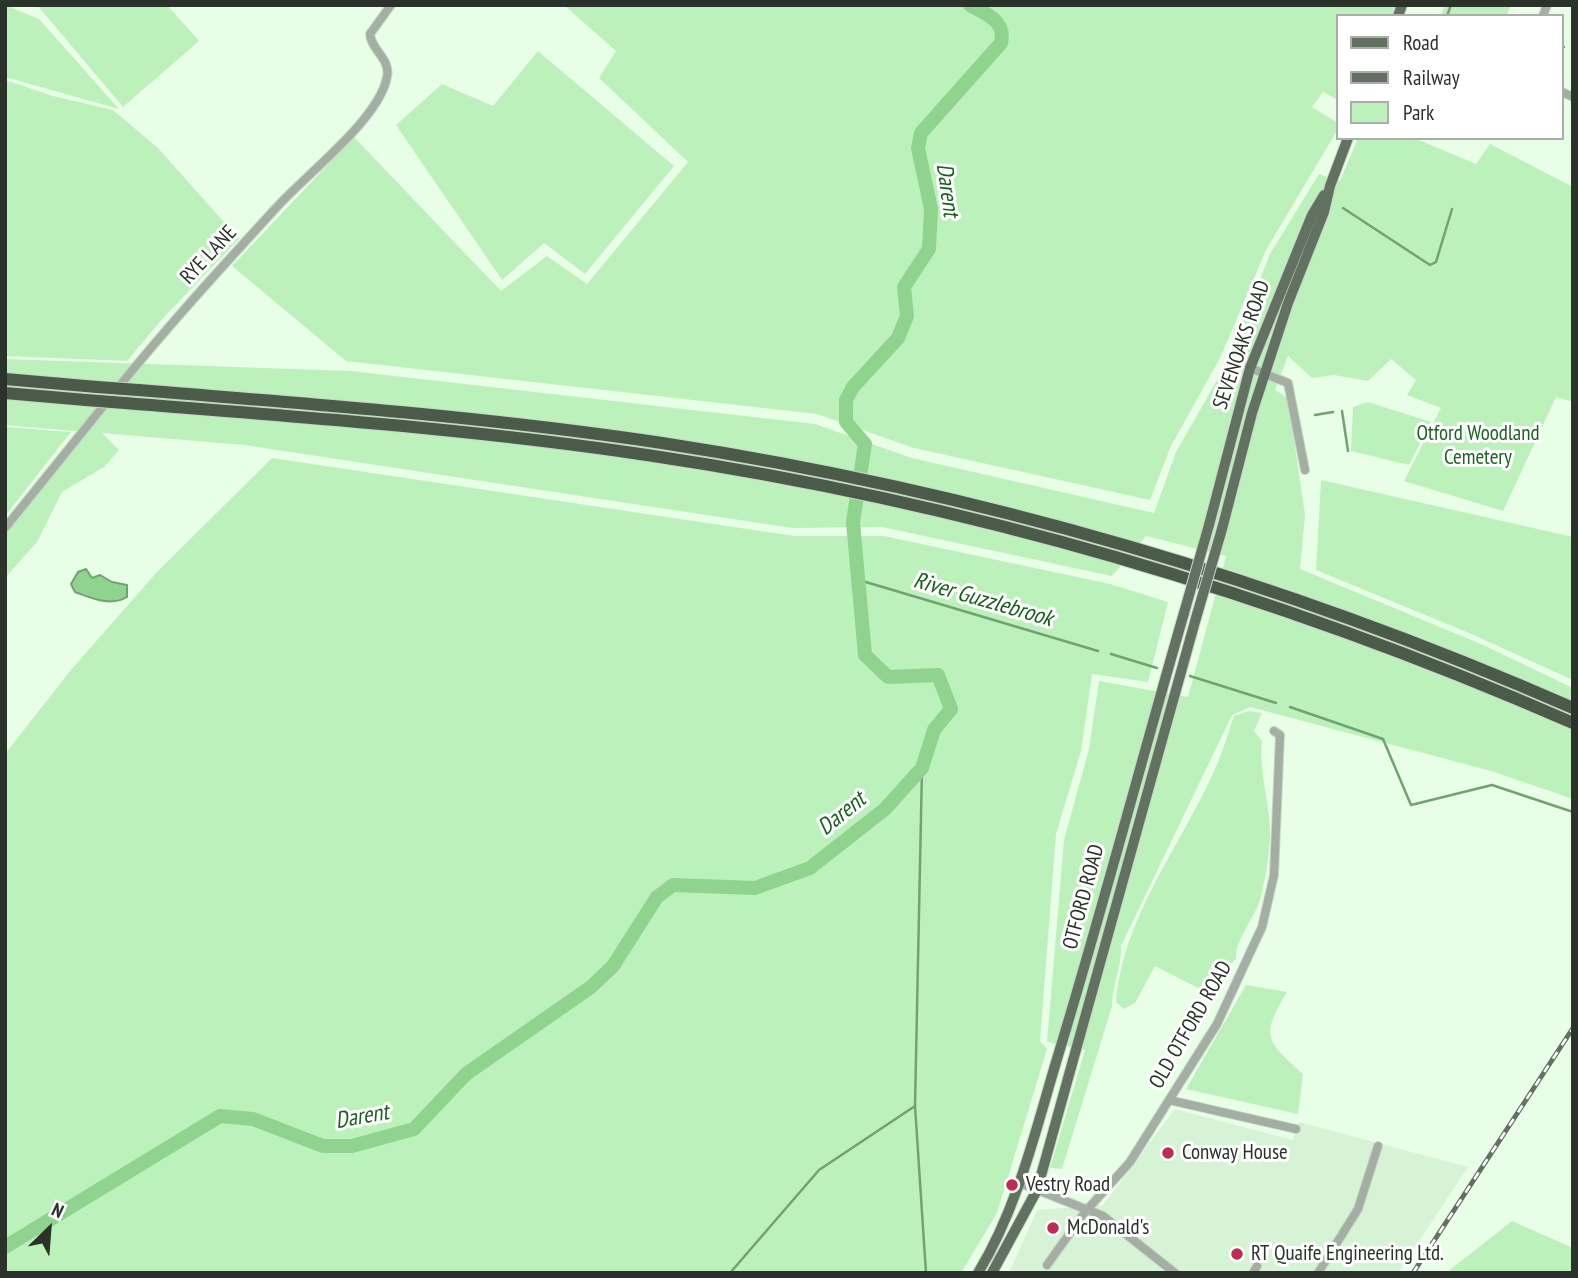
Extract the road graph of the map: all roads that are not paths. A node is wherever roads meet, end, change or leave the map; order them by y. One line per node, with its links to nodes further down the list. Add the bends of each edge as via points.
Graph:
1 (391, 5): 12 (street, RYE LANE, via 370,34 388,76 371,113 192,299)
2 (1347, 140): 3 (main road, SEVENOAKS ROAD)
3 (1330, 186): 4 (main road, SEVENOAKS ROAD, via 1312,215); 5 (main road, SEVENOAKS ROAD)
4 (1250, 369): 5 (street); 11 (main road, SEVENOAKS ROAD)
5 (1265, 375): 8 (street, via 1288,383); 13 (main road, SEVENOAKS ROAD)
6 (5, 379): 9 (highway, bridge, via 543,427 667,444)
7 (5, 393): 9 (highway, bridge, via 492,435)
8 (1305, 470)
9 (807, 476): 10 (highway)
10 (900, 496): 14 (highway, via 1068,530 1226,577 1409,641); 15 (highway, via 1258,602 1449,671)
11 (1209, 525): 20 (main road, OTFORD ROAD, bridge)
12 (5, 528)
13 (1222, 528): 21 (main road, OTFORD ROAD, bridge)
14 (1573, 708)
15 (1573, 723)
16 (1274, 731): 17 (street, OLD OTFORD ROAD, via 1280,735 1272,894 1234,992)
17 (1169, 1100): 18 (street); 22 (street, OLD OTFORD ROAD, via 1129,1162)
18 (1296, 1129)
19 (1378, 1146): 27 (street, via 1358,1209)
20 (1020, 1183): 21 (street); 24 (main road, OTFORD ROAD, via 1005,1225)
21 (1037, 1191): 22 (street); 25 (main road, OTFORD ROAD)
22 (1085, 1212): 23 (street, OLD OTFORD ROAD); 26 (street, via 1102,1216)
23 (1047, 1265)
24 (978, 1273)
25 (992, 1273)
26 (1175, 1273)
27 (1318, 1273)

